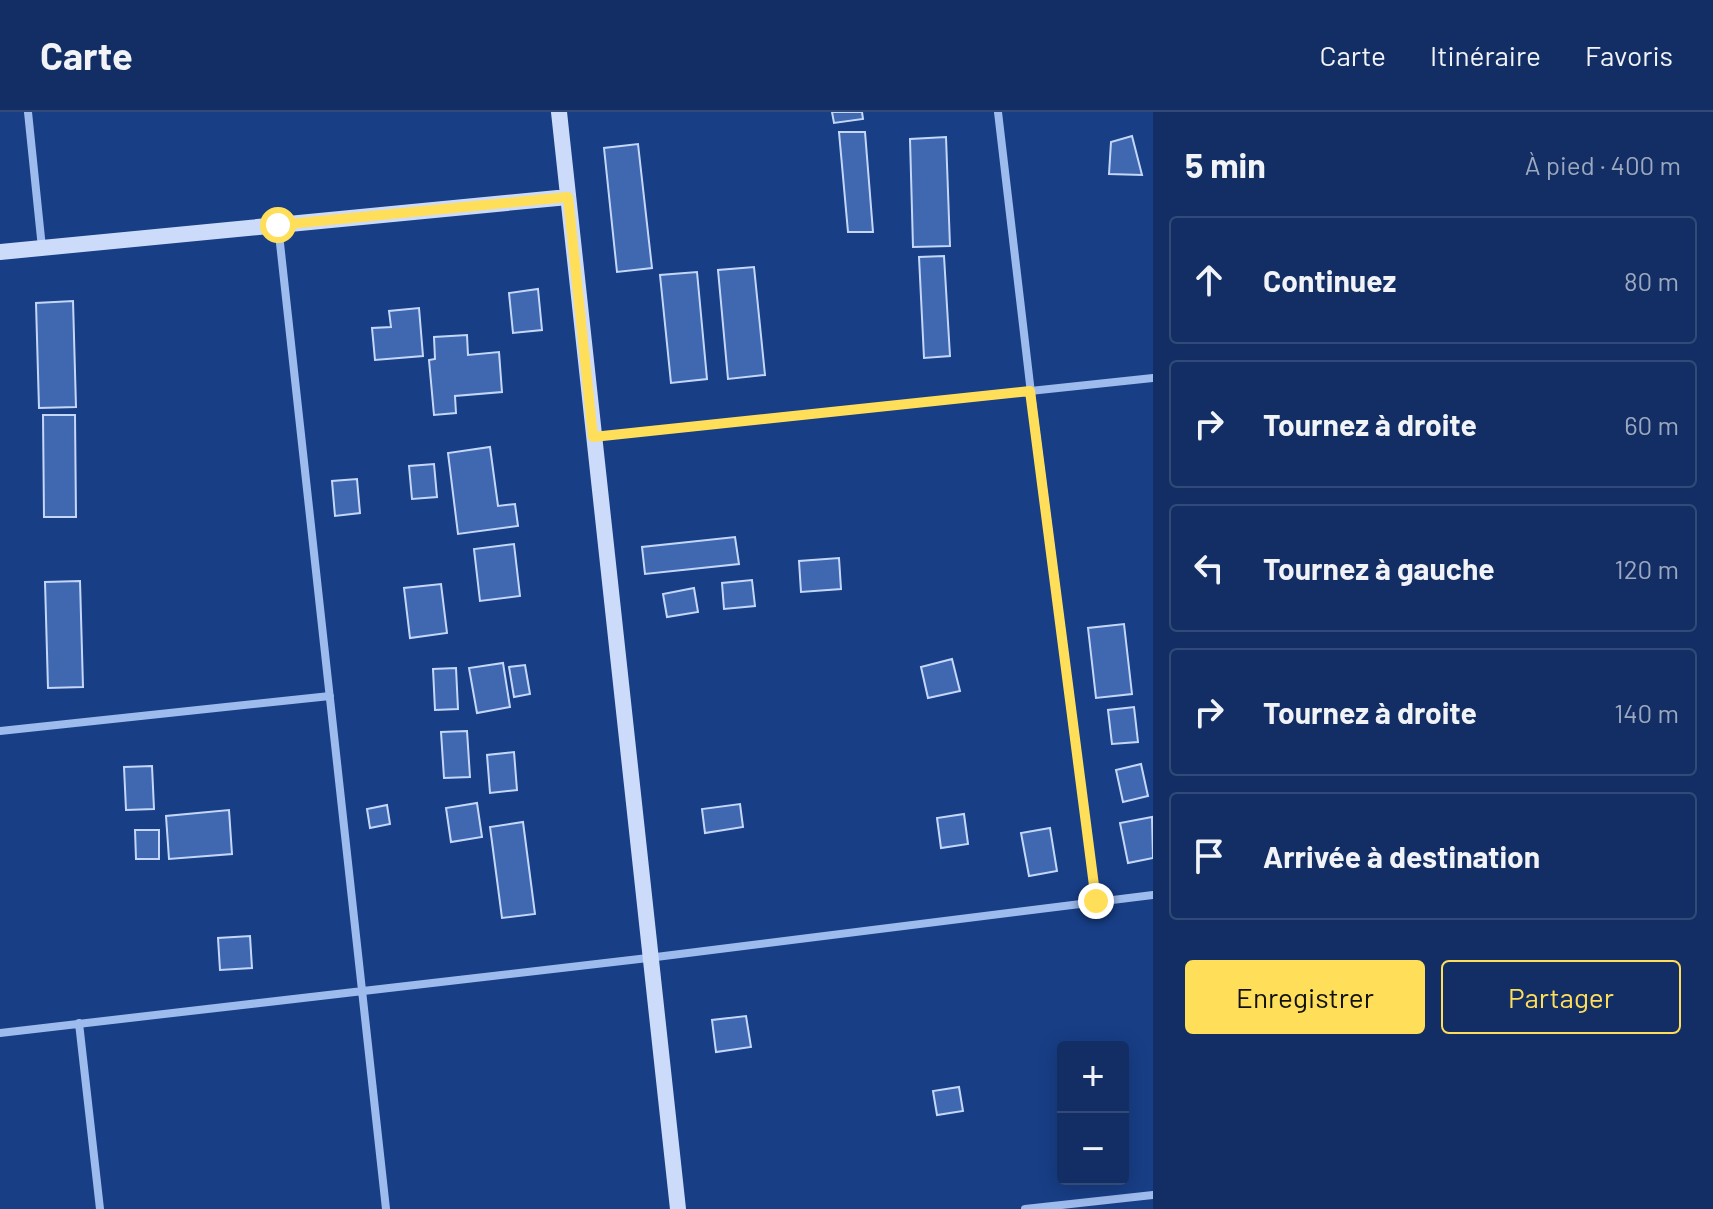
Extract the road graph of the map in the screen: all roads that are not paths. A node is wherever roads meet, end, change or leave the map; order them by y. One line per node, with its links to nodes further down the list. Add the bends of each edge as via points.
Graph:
1 (28, 112): 6 (street)
2 (559, 112): 4 (main road)
3 (998, 112): 9 (street)
4 (568, 197): 5 (main road); 10 (main road)
5 (278, 225): 6 (main road); 11 (street)
6 (42, 248): 7 (main road)
7 (0, 252)
8 (1153, 378): 9 (street)
9 (1030, 391): 10 (street); 14 (street)
10 (593, 437): 15 (main road)
11 (330, 696): 12 (street); 16 (street)
12 (0, 731)
13 (1153, 895): 14 (street)
14 (1096, 901): 15 (street)
15 (648, 958): 16 (street); 22 (main road)
16 (363, 991): 17 (street); 21 (street)
17 (79, 1023): 18 (street); 20 (street)
18 (0, 1033)
19 (1153, 1195): 23 (street)
20 (100, 1209)
21 (386, 1209)
22 (678, 1209)
23 (1025, 1209)

